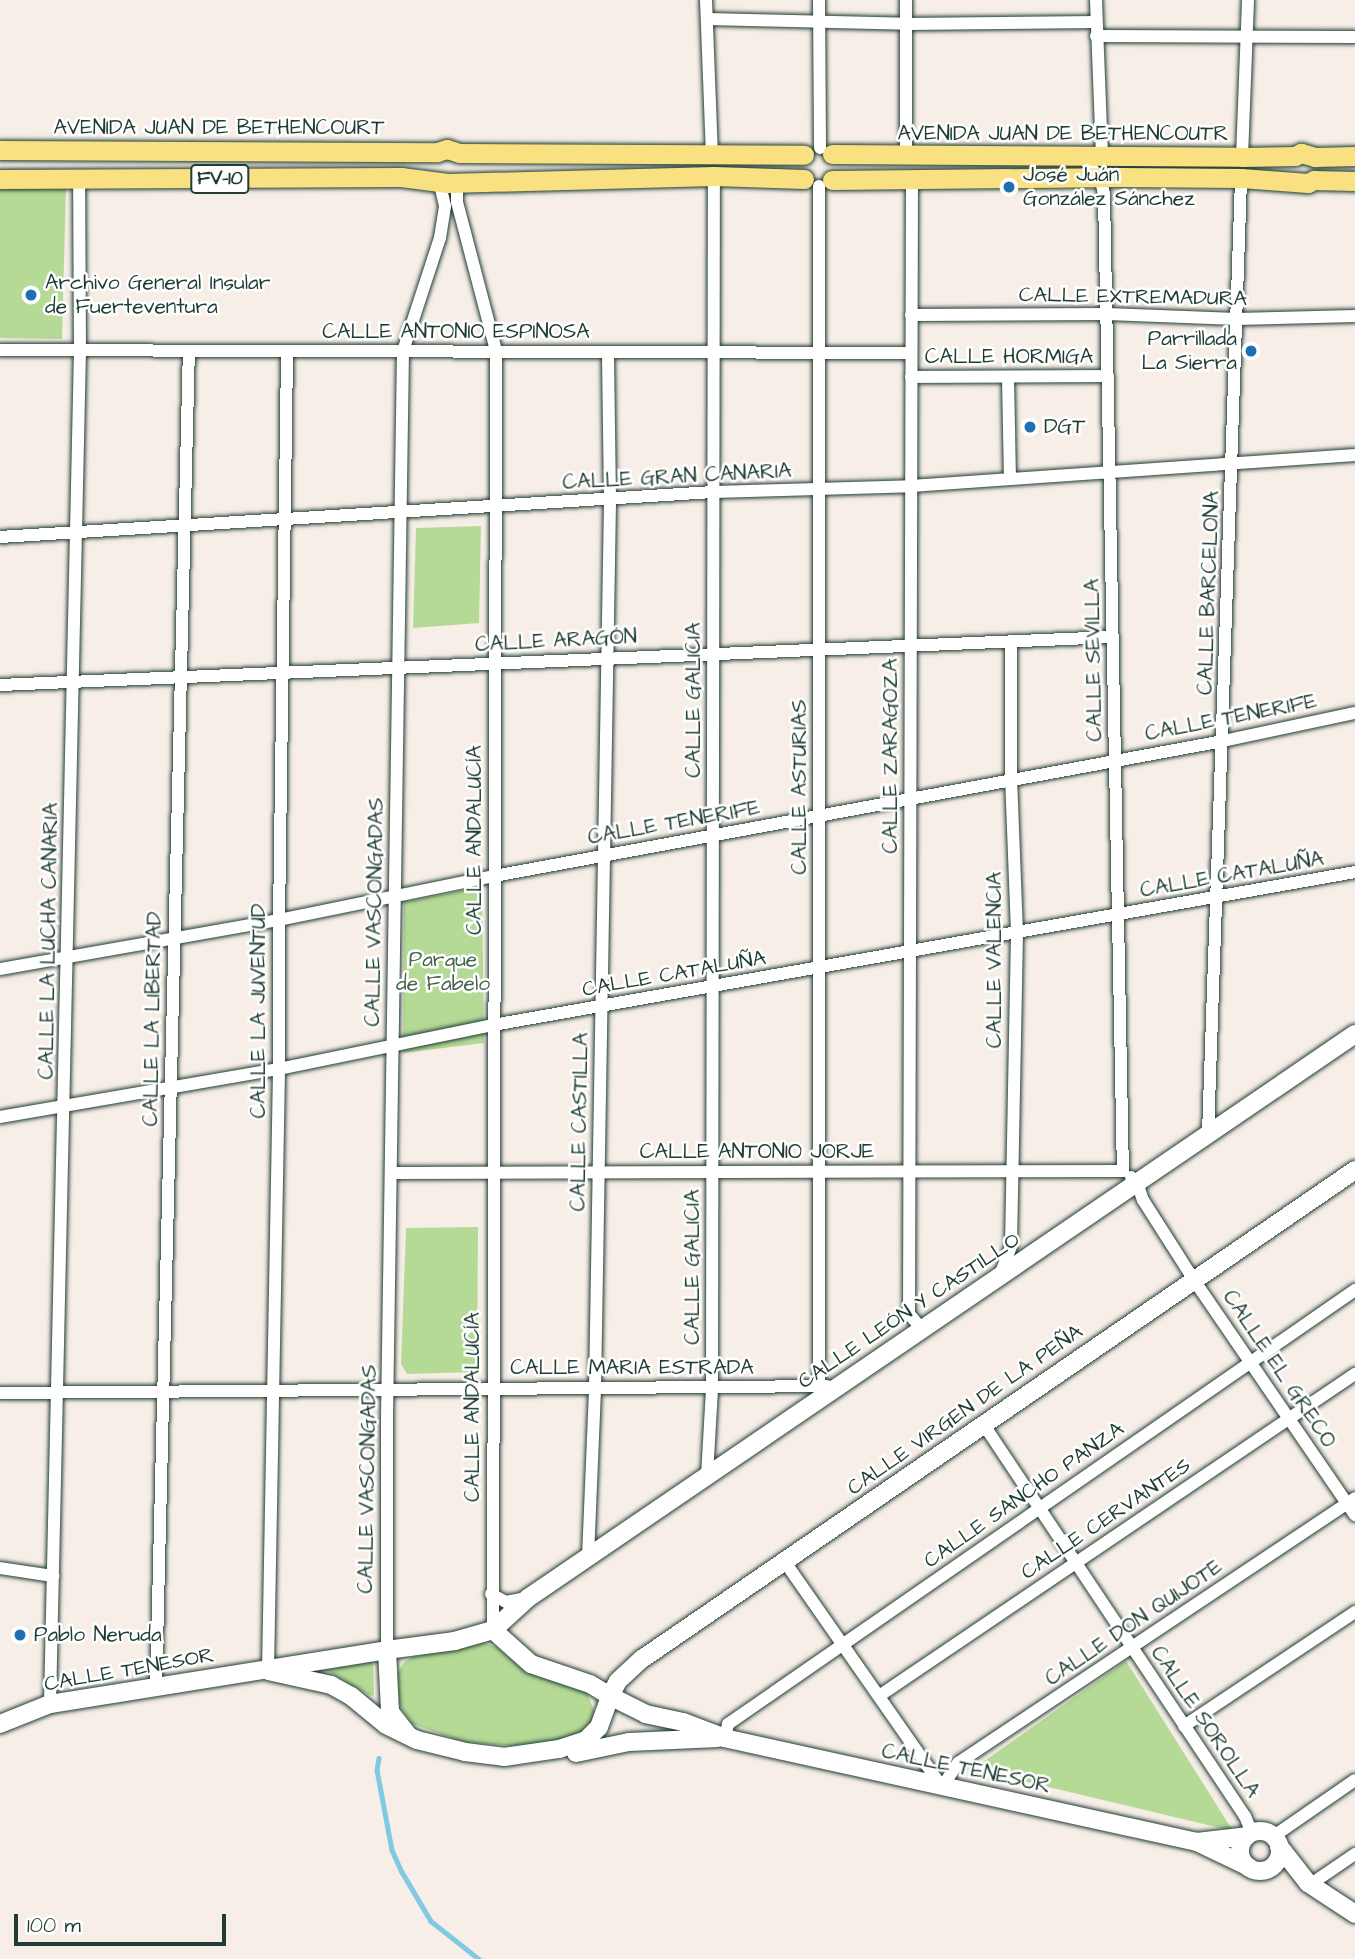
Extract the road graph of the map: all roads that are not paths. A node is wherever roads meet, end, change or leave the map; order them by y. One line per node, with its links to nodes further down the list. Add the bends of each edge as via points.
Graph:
1 (706, 0): 6 (street)
2 (819, 0): 7 (street)
3 (906, 0): 9 (street)
4 (1096, 0): 8 (street)
5 (1248, 0): 11 (street)
6 (707, 19): 7 (street); 16 (street)
7 (819, 22): 9 (street); 17 (street)
8 (1096, 22): 9 (street); 10 (street)
9 (905, 24): 23 (street)
10 (1096, 36): 11 (street); 19 (street)
11 (1247, 37): 12 (street); 24 (street)
12 (1355, 37)
13 (0, 150): 14 (main road, AVENIDA JUAN DE BETHENCOURT / FV-10)
14 (437, 152): 15 (main road, FV-10); 34 (main road, via 432,173)
15 (459, 153): 16 (main road, FV-10); 34 (main road, via 465,171)
16 (712, 153): 17 (main road, FV-10)
17 (818, 153): 23 (main road, AVENIDA JUAN DE BETHENCOUTR / FV-10); 35 (main road, via 800,172); 35 (main road, via 836,163)
18 (1081, 155): 19 (main road, AVENIDA JUAN DE BETHENCOUTR / FV-10); 23 (main road, AVENIDA JUAN DE BETHENCOUTR / FV-10); 30 (street)
19 (1102, 155): 24 (main road, AVENIDA JUAN DE BETHENCOUTR / FV-10); 30 (street)
20 (1295, 156): 21 (main road, FV-10); 24 (main road, AVENIDA JUAN DE BETHENCOUTR / FV-10); 31 (main road, via 1289,168)
21 (1315, 156): 22 (main road, FV-10); 32 (main road, via 1320,168)
22 (1355, 156)
23 (906, 157)
24 (1242, 157)
25 (714, 176): 34 (main road, FV-10); 35 (main road, FV-10); 47 (street, CALLE GALICIA)
26 (0, 178): 29 (main road, FV-10)
27 (912, 178): 30 (main road, AVENIDA JUAN DE BETHENCOUTR / FV-10); 35 (main road, AVENIDA JUAN DE BETHENCOUTR / FV-10); 37 (street, CALLE ZARAGOZA)
28 (1241, 178): 30 (main road, AVENIDA JUAN DE BETHENCOUTR / FV-10); 31 (main road, AVENIDA JUAN DE BETHENCOUTR / FV-10); 39 (street, CALLE BARCELONA)
29 (79, 179): 34 (main road, FV-10, via 401,177); 41 (street, CALLE LA LUCHA CANARIA)
30 (1110, 179): 36 (street, CALLE SEVILLA, via 1104,194)
31 (1294, 180): 32 (main road, FV-10)
32 (1314, 180): 33 (main road, FV-10)
33 (1355, 180)
34 (448, 181): 44 (street, CALLE VASCONGADAS, via 440,238); 45 (street, CALLE ANDALUCÍA)
35 (818, 182): 48 (street, CALLE ASTURIAS)
36 (1107, 314): 37 (street, CALLE EXTREMADURA); 39 (street, CALLE EXTREMADURA); 50 (street, CALLE SEVILLA)
37 (911, 315): 49 (street, CALLE ZARAGOZA)
38 (1355, 316): 39 (street, CALLE EXTREMADURA)
39 (1237, 319): 54 (street, CALLE BARCELONA)
40 (0, 350): 41 (street, CALLE ANTONIO ESPINOSA)
41 (80, 351): 42 (street, CALLE ANTONIO ESPINOSA); 65 (street, CALLE LA LUCHA CANARIA)
42 (189, 351): 43 (street, CALLE ANTONIO ESPINOSA); 64 (street, CALLE LA LIBERTAD)
43 (287, 351): 44 (street, CALLE ANTONIO ESPINOSA); 63 (street, CALLE LA JUVENTUD)
44 (403, 351): 45 (street, CALLE ANTONIO ESPINOSA); 62 (street, CALLE VASCONGADAS)
45 (496, 351): 46 (street, CALLE ANTONIO ESPINOSA); 61 (street, CALLE ANDALUCÍA)
46 (608, 352): 47 (street, CALLE ANTONIO ESPINOSA); 60 (street, CALLE CASTILLA)
47 (713, 353): 48 (street, CALLE ANTONIO ESPINOSA); 59 (street, CALLE GALICIA)
48 (819, 353): 49 (street, CALLE ANTONIO ESPINOSA); 58 (street, CALLE ASTURIAS)
49 (911, 353): 51 (street, CALLE ZARAGOZA)
50 (1108, 376): 52 (street, CALLE HORMIGA); 55 (street, CALLE SEVILLA)
51 (911, 377): 52 (street, CALLE HORMIGA); 57 (street, CALLE ZARAGOZA)
52 (1008, 377): 56 (street)
53 (1355, 455): 54 (street, CALLE GRAN CANARIA)
54 (1233, 463): 55 (street, CALLE GRAN CANARIA); 80 (street, CALLE BARCELONA)
55 (1110, 471): 56 (street, CALLE GRAN CANARIA); 67 (street, CALLE SEVILLA)
56 (1010, 479): 57 (street, CALLE GRAN CANARIA)
57 (911, 486): 58 (street, CALLE GRAN CANARIA); 69 (street, CALLE ZARAGOZA)
58 (820, 489): 59 (street, CALLE GRAN CANARIA); 70 (street, CALLE ASTURIAS)
59 (714, 492): 60 (street, CALLE GRAN CANARIA); 71 (street, CALLE GALICIA)
60 (610, 499): 61 (street, CALLE GRAN CANARIA); 72 (street, CALLE CASTILLA)
61 (496, 506): 62 (street, CALLE GRAN CANARIA); 73 (street, CALLE ANDALUCÍA)
62 (401, 512): 63 (street, CALLE GRAN CANARIA); 74 (street, CALLE VASCONGADAS)
63 (286, 519): 64 (street, CALLE GRAN CANARIA); 75 (street, CALLE LA JUVENTUD)
64 (185, 526): 65 (street, CALLE GRAN CANARIA); 76 (street, CALLE LA LIBERTAD)
65 (77, 533): 66 (street, CALLE GRAN CANARIA); 77 (street, CALLE LA LUCHA CANARIA)
66 (0, 537)
67 (1113, 637): 68 (street, CALLE ARAGÓN); 81 (street, CALLE SEVILLA)
68 (1011, 641): 69 (street, CALLE ARAGÓN); 82 (street, CALLE VALENCIA)
69 (910, 645): 70 (street, CALLE ARAGÓN); 83 (street, CALLE ZARAGOZA)
70 (819, 649): 71 (street, CALLE ARAGÓN); 84 (street, CALLE ASTURIAS)
71 (713, 653): 72 (street, CALLE ARAGÓN); 85 (street, CALLE GALICIA)
72 (607, 658): 73 (street, CALLE ARAGÓN); 86 (street, CALLE CASTILLA)
73 (495, 663): 74 (street, CALLE ARAGÓN); 88 (street, CALLE ANDALUCÍA)
74 (398, 667): 75 (street, CALLE ARAGÓN); 89 (street, CALLE VASCONGADAS)
75 (282, 672): 76 (street, CALLE ARAGÓN); 92 (street, CALLE LA JUVENTUD)
76 (181, 677): 77 (street, CALLE ARAGÓN); 94 (street, CALLE LA LIBERTAD)
77 (73, 681): 78 (street, CALLE ARAGÓN); 96 (street, CALLE LA LUCHA CANARIA)
78 (0, 685)
79 (1355, 713): 80 (street, CALLE TENERIFE)
80 (1223, 741): 81 (street, CALLE TENERIFE); 90 (street, CALLE BARCELONA)
81 (1115, 759): 82 (street, CALLE TENERIFE); 91 (street, CALLE SEVILLA)
82 (1011, 780): 83 (street, CALLE TENERIFE); 93 (street, CALLE VALENCIA)
83 (910, 799): 84 (street, CALLE TENERIFE); 95 (street, CALLE ZARAGOZA)
84 (820, 817): 85 (street, CALLE TENERIFE); 97 (street, CALLE ASTURIAS)
85 (713, 836): 86 (street, CALLE TENERIFE); 99 (street, CALLE GALICIA)
86 (604, 856): 88 (street, CALLE TENERIFE); 100 (street, CALLE CASTILLA)
87 (1355, 873): 90 (street, CALLE CATALUÑA)
88 (494, 876): 89 (street, CALLE TENERIFE); 101 (street, CALLE ANDALUCÍA)
89 (395, 895): 92 (street, CALLE TENERIFE); 103 (street, CALLE VASCONGADAS)
90 (1218, 897): 91 (street, CALLE CATALUÑA); 108 (street, CALLE BARCELONA)
91 (1118, 915): 93 (street, CALLE CATALUÑA); 117 (street, CALLE SEVILLA)
92 (279, 920): 94 (street, CALLE TENERIFE); 104 (street, CALLE LA JUVENTUD)
93 (1017, 933): 95 (street, CALLE CATALUÑA); 114 (street, CALLE VALENCIA)
94 (174, 938): 96 (street, CALLE TENERIFE); 105 (street, CALLE LA LIBERTAD)
95 (910, 952): 97 (street, CALLE CATALUÑA); 113 (street, CALLE ZARAGOZA)
96 (67, 956): 98 (street, CALLE TENERIFE); 106 (street, CALLE LA LUCHA CANARIA)
97 (819, 968): 99 (street, CALLE CATALUÑA); 112 (street, CALLE ASTURIAS)
98 (0, 969)
99 (713, 986): 100 (street, CALLE CATALUÑA); 111 (street, CALLE GALICIA)
100 (601, 1006): 101 (street, CALLE CATALUÑA); 110 (street, CALLE CASTILLA)
101 (494, 1025): 103 (street, CALLE CATALUÑA); 115 (street, CALLE ANDALUCÍA)
102 (1355, 1034): 108 (street, CALLE LEÓN Y CASTILLO)
103 (392, 1047): 104 (street, CALLE CATALUÑA); 116 (street, CALLE VASCONGADAS)
104 (279, 1069): 105 (street, CALLE CATALUÑA); 129 (street, CALLE LA JUVENTUD)
105 (171, 1087): 106 (street, CALLE CATALUÑA); 131 (street, CALLE LA LIBERTAD)
106 (66, 1106): 107 (street, CALLE CATALUÑA); 132 (street, CALLE LA LUCHA CANARIA)
107 (0, 1117)
108 (1208, 1134): 117 (street, CALLE LEÓN Y CASTILLO)
109 (1355, 1170): 119 (street, CALLE VIRGEN DE LA PEÑA)
110 (599, 1171): 111 (street, CALLE ANTONIO JORJE); 115 (street, CALLE ANTONIO JORJE); 126 (street, CALLE CASTILLA)
111 (712, 1171): 112 (street, CALLE ANTONIO JORJE); 127 (street, CALLE GALICIA)
112 (819, 1171): 113 (street, CALLE ANTONIO JORJE); 128 (street, CALLE ASTURIAS)
113 (909, 1171): 114 (street, CALLE ANTONIO JORJE); 121 (street, CALLE ZARAGOZA, via 909,1314)
114 (1011, 1171): 117 (street, CALLE ANTONIO JORJE); 118 (street, CALLE VALENCIA, via 1011,1246)
115 (493, 1172): 116 (street, CALLE ANTONIO JORJE); 125 (street, CALLE ANDALUCÍA)
116 (391, 1173): 130 (street, CALLE VASCONGADAS)
117 (1130, 1177): 118 (street, CALLE LEÓN Y CASTILLO); 119 (street, CALLE EL GRECO)
118 (999, 1276): 121 (street, CALLE LEÓN Y CASTILLO)
119 (1195, 1280): 122 (street, CALLE EL GRECO); 135 (street, CALLE VIRGEN DE LA PEÑA)
120 (1355, 1290): 122 (street, CALLE SANCHO PANZA)
121 (922, 1329): 124 (street, CALLE LEÓN Y CASTILLO)
122 (1251, 1362): 134 (street, CALLE EL GRECO); 138 (street, CALLE SANCHO PANZA)
123 (1355, 1374): 134 (street, CALLE CERVANTES)
124 (844, 1382): 128 (street, CALLE MARIA ESTRADA); 136 (street, CALLE LEÓN Y CASTILLO)
125 (493, 1387): 126 (street, CALLE MARIA ESTRADA); 130 (street, CALLE MARIA ESTRADA); 145 (street, CALLE ANDALUCÍA)
126 (595, 1388): 127 (street, CALLE MARIA ESTRADA); 140 (street, CALLE CASTILLA)
127 (712, 1388): 128 (street, CALLE MARIA ESTRADA); 136 (street, CALLE GALICIA)
128 (819, 1388)
129 (272, 1390): 130 (street, CALLE MARIA ESTRADA); 131 (street, CALLE MARIA ESTRADA); 153 (street, CALLE LA JUVENTUD)
130 (388, 1390): 151 (street, CALLE VASCONGADAS)
131 (163, 1391): 132 (street, CALLE MARIA ESTRADA); 154 (street, CALLE LA LIBERTAD)
132 (58, 1392): 133 (street, CALLE MARIA ESTRADA); 144 (street, CALLE LA LUCHA CANARIA)
133 (0, 1393)
134 (1289, 1419): 137 (street, CALLE EL GRECO); 142 (street, CALLE CERVANTES)
135 (984, 1425): 138 (street, CALLE SOROLLA); 141 (street, CALLE VIRGEN DE LA PEÑA)
136 (707, 1476): 140 (street, CALLE LEÓN Y CASTILLO)
137 (1351, 1501): 139 (street, CALLE EL GRECO); 150 (street, CALLE DON QUIJOTE)
138 (1039, 1508): 142 (street, CALLE SOROLLA); 149 (street, CALLE SANCHO PANZA)
139 (1355, 1515)
140 (588, 1557): 146 (street, CALLE LEÓN Y CASTILLO)
141 (785, 1562): 149 (street); 152 (street, CALLE VIRGEN DE LA PEÑA)
142 (1075, 1563): 150 (street, CALLE SOROLLA); 156 (street, CALLE CERVANTES)
143 (0, 1568): 144 (street)
144 (53, 1576): 157 (street, CALLE LA LUCHA CANARIA)
145 (491, 1594): 146 (street, via 506,1602); 148 (street, CALLE ANDALUCÍA)
146 (528, 1598): 148 (street, CALLE LEÓN Y CASTILLO)
147 (1355, 1612): 160 (street)
148 (493, 1630): 151 (street, CALLE TENESOR, via 455,1641); 155 (street, CALLE TENESOR, via 531,1664 590,1684)
149 (843, 1644): 156 (street); 162 (street, CALLE SANCHO PANZA, via 728,1724)
150 (1131, 1647): 160 (street, CALLE SOROLLA); 165 (street, CALLE DON QUIJOTE, via 958,1763)
151 (387, 1650): 153 (street, CALLE TENESOR); 161 (street, via 390,1712)
152 (632, 1668): 155 (street, CALLE VIRGEN DE LA PEÑA); 158 (street, via 626,1680 630,1695)
153 (268, 1671): 154 (street, CALLE TENESOR); 161 (street, CALLE TENESOR, via 331,1685 386,1726)
154 (156, 1687): 157 (street, CALLE TENESOR)
155 (610, 1696): 158 (street, CALLE TENESOR, via 646,1714); 163 (street, CALLE VIRGEN DE LA PEÑA, via 599,1727 586,1740)
156 (879, 1696): 165 (street)
157 (50, 1704): 159 (street, CALLE TENESOR)
158 (683, 1722): 162 (street, CALLE TENESOR)
159 (0, 1724)
160 (1184, 1726): 166 (street, CALLE SOROLLA, via 1245,1816)
161 (408, 1735): 163 (street, CALLE TENESOR, via 465,1752)
162 (725, 1738): 163 (street, CALLE TENESOR, via 629,1742 559,1758); 165 (street, CALLE TENESOR)
163 (516, 1757)
164 (1355, 1780): 167 (street)
165 (942, 1787): 168 (street, CALLE TENESOR)
166 (1249, 1835): 167 (street, via 1263,1831); 168 (street, CALLE TENESOR); 170 (street, via 1240,1851)
167 (1276, 1841): 170 (street, via 1277,1862); 171 (street)
168 (1197, 1842): 170 (street, CALLE TENESOR)
169 (1355, 1854): 171 (street)
170 (1255, 1869): 171 (street, CALLE TENESOR)
171 (1310, 1883): 172 (street)
172 (1355, 1914)

